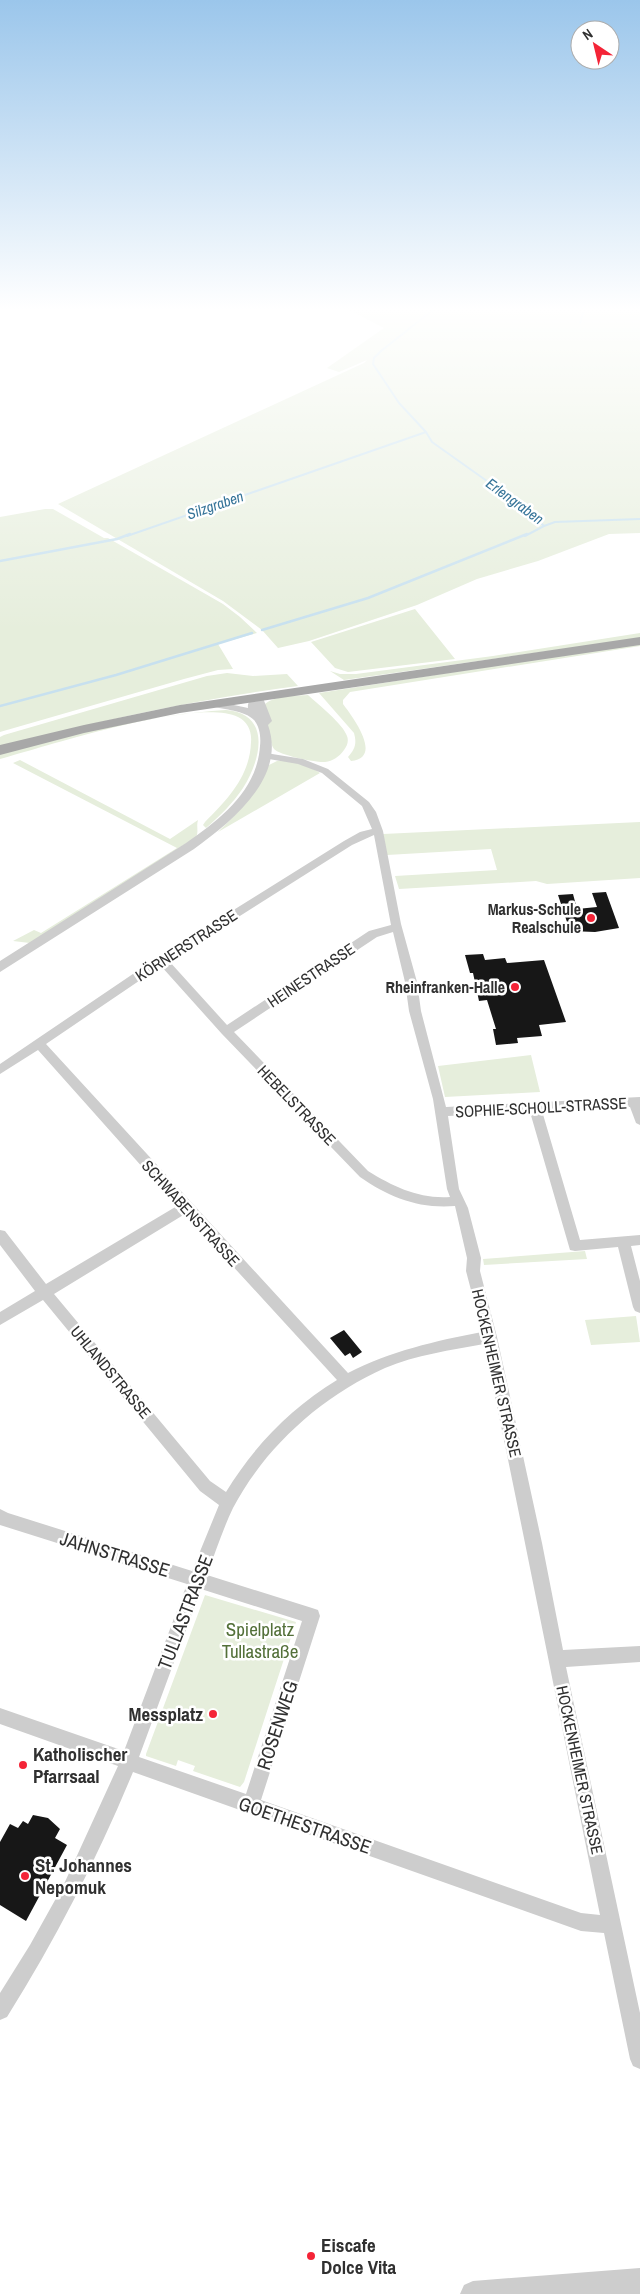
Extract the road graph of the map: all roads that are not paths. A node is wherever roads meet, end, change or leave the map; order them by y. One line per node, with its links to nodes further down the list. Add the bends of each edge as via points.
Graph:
1 (640, 641): 2 (main road)
2 (258, 698): 3 (main road); 4 (street, via 266,721)
3 (215, 704): 4 (street, via 238,709); 5 (main road, via 128,719)
4 (260, 721): 6 (street)
5 (0, 750)
6 (266, 756): 7 (street, HOCKENHEIMER STRASSE, via 300,760 325,770 366,804); 10 (street, via 254,784 241,803 210,833)
7 (378, 831): 8 (street, HOCKENHEIMER STRASSE); 9 (street, KÖRNERSTRASSE, via 348,842)
8 (398, 928): 11 (street, HEINESTRASSE, via 373,934); 16 (street, HOCKENHEIMER STRASSE)
9 (162, 960): 11 (street, HEBELSTRASSE); 12 (street, KÖRNERSTRASSE)
10 (0, 967)
11 (226, 1031): 18 (street, HEBELSTRASSE, via 364,1174 384,1187 417,1201)
12 (38, 1043): 13 (street, KÖRNERSTRASSE); 19 (street, SCHWABENSTRASSE)
13 (0, 1070)
14 (637, 1102): 15 (street, SOPHIE-SCHOLL-STRASSE); 17 (street)
15 (535, 1107): 16 (street, SOPHIE-SCHOLL-STRASSE); 22 (street, via 575,1246)
16 (441, 1112): 18 (street, HOCKENHEIMER STRASSE, via 453,1190)
17 (640, 1120)
18 (458, 1201): 26 (street, HOCKENHEIMER STRASSE, via 472,1249 473,1271)
19 (186, 1207): 23 (street); 27 (street, SCHWABENSTRASSE)
20 (0, 1235): 23 (street, UHLANDSTRASSE)
21 (640, 1240): 22 (street)
22 (623, 1242): 24 (street)
23 (44, 1292): 25 (street); 28 (street, UHLANDSTRASSE, via 205,1486)
24 (640, 1307)
25 (0, 1320)
26 (490, 1338): 27 (street, TULLASTRASSE, via 406,1354); 33 (street, HOCKENHEIMER STRASSE)
27 (346, 1381): 28 (street, TULLASTRASSE, via 299,1414 249,1471)
28 (228, 1503): 30 (street, TULLASTRASSE)
29 (2, 1520): 30 (street, JAHNSTRASSE)
30 (197, 1580): 31 (street, JAHNSTRASSE); 35 (street, TULLASTRASSE)
31 (312, 1616): 36 (street, ROSENWEG)
32 (640, 1654): 33 (street)
33 (556, 1659): 37 (street, HOCKENHEIMER STRASSE)
34 (0, 1716): 35 (street, GOETHESTRASSE)
35 (128, 1763): 36 (street, GOETHESTRASSE); 38 (street, TULLASTRASSE, via 100,1829 51,1928)
36 (251, 1805): 37 (street, GOETHESTRASSE, via 581,1922)
37 (613, 1925): 39 (street, HOCKENHEIMER STRASSE)
38 (0, 2010)
39 (640, 2059)
40 (640, 2281): 41 (street)
41 (473, 2294)

